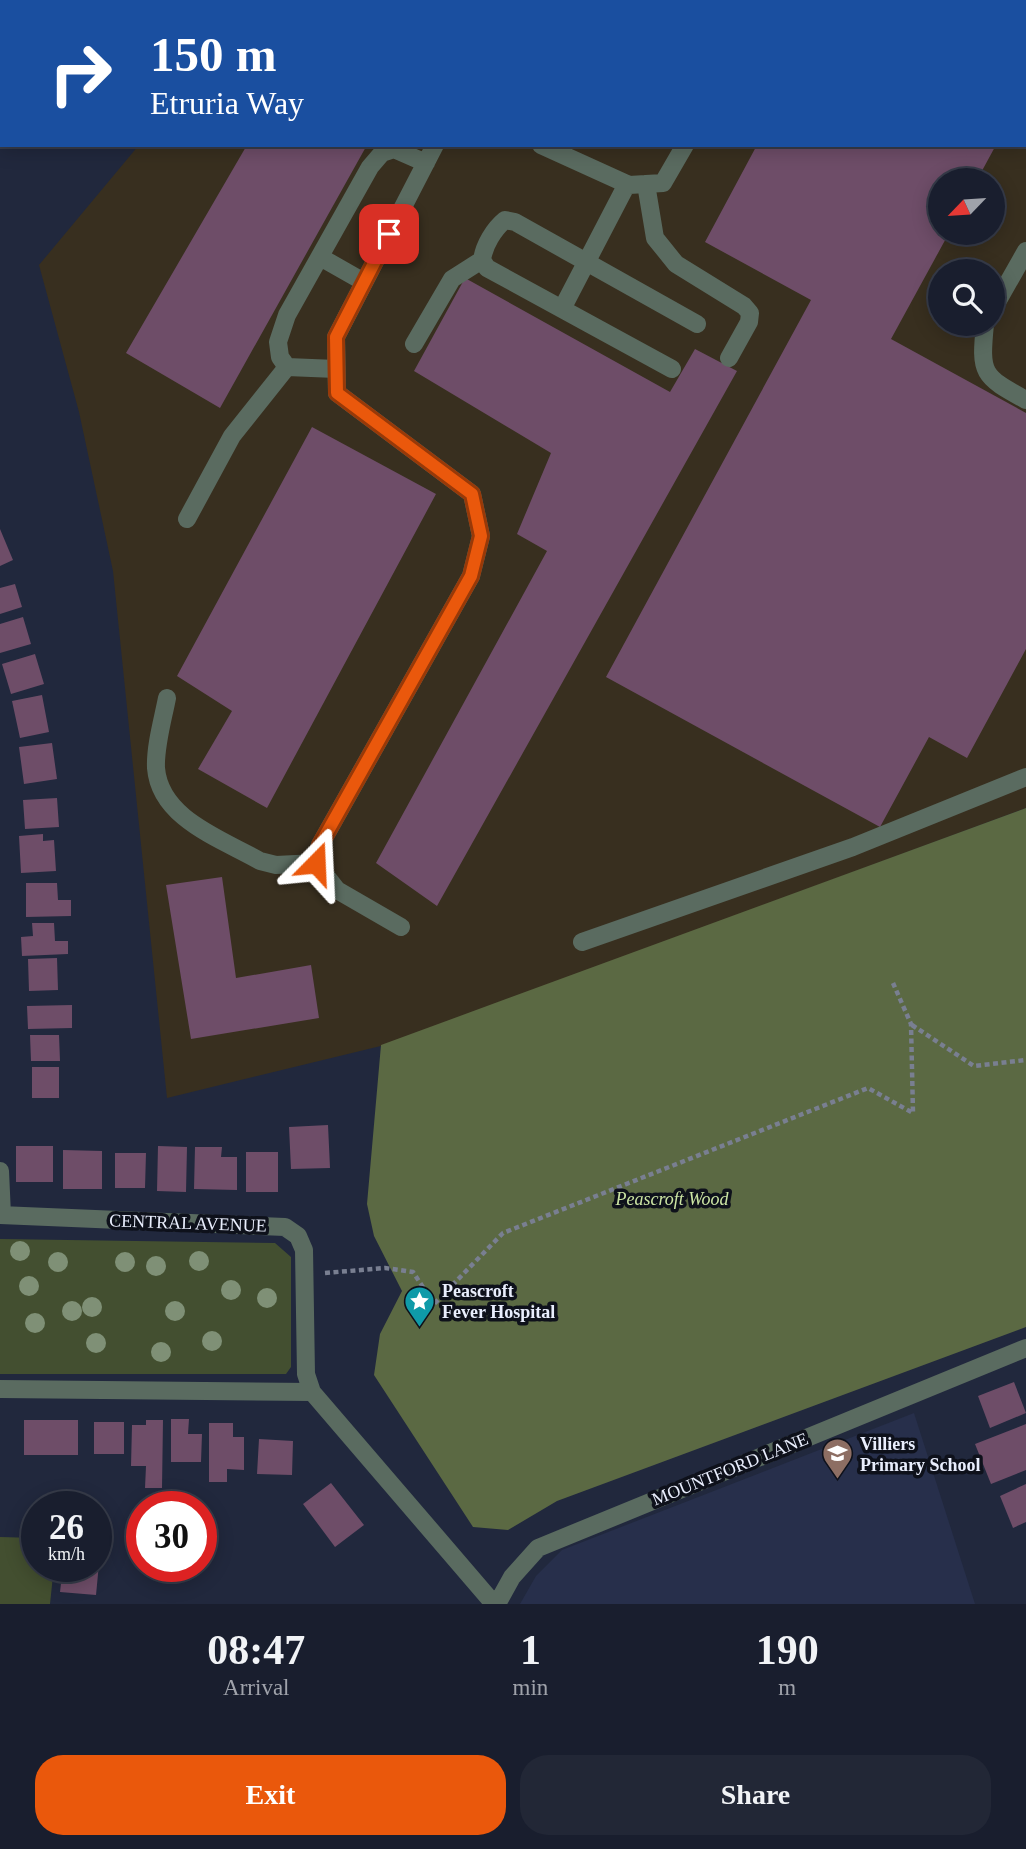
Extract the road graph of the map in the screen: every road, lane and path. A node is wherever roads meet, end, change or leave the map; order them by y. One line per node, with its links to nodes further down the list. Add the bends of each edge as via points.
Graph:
1 (434, 147): 4 (street)
2 (545, 147): 5 (street)
3 (684, 147): 6 (street, via 663,183)
4 (426, 163): 8 (street, via 394,149 382,153); 11 (street)
5 (627, 184): 6 (street); 10 (street)
6 (646, 184): 17 (street, via 656,238 676,264 750,313)
7 (1026, 251): 12 (street)
8 (320, 257): 11 (street); 18 (street, via 287,315 278,342)
9 (482, 260): 10 (street, via 483,251 505,220); 13 (street, via 487,268); 16 (street, via 452,279)
10 (586, 263): 13 (street); 14 (street)
11 (364, 282): 19 (street, via 336,337)
12 (1005, 288)
13 (562, 309): 20 (street)
14 (697, 324)
15 (984, 336): 21 (street, via 987,373 993,382)
16 (414, 344)
17 (729, 358)
18 (287, 367): 19 (street); 22 (street, via 232,436)
19 (336, 369): 25 (street, via 337,393 472,494 481,536 471,576 320,845)
20 (672, 369)
21 (1026, 400)
22 (187, 519)
23 (167, 698): 25 (street, via 156,767 161,788 177,813 260,861)
24 (1026, 777): 27 (street, via 853,847)
25 (316, 863): 26 (street, via 337,890)
26 (401, 927)
27 (582, 942)
28 (893, 983): 29 (path)
29 (911, 1024): 30 (path, via 974,1066); 33 (path, via 913,1113 868,1088 515,1228 503,1233 434,1304 413,1272 385,1268)
30 (1026, 1060)
31 (0, 1171): 32 (street)
32 (1, 1215): 33 (street, CENTRAL AVENUE, via 285,1227 298,1236)
33 (306, 1274): 36 (street, CENTRAL AVENUE, via 306,1374)
34 (1026, 1348): 37 (street, MOUNTFORD LANE, via 538,1548)
35 (0, 1389): 36 (street)
36 (312, 1392): 37 (street)
37 (496, 1604)

